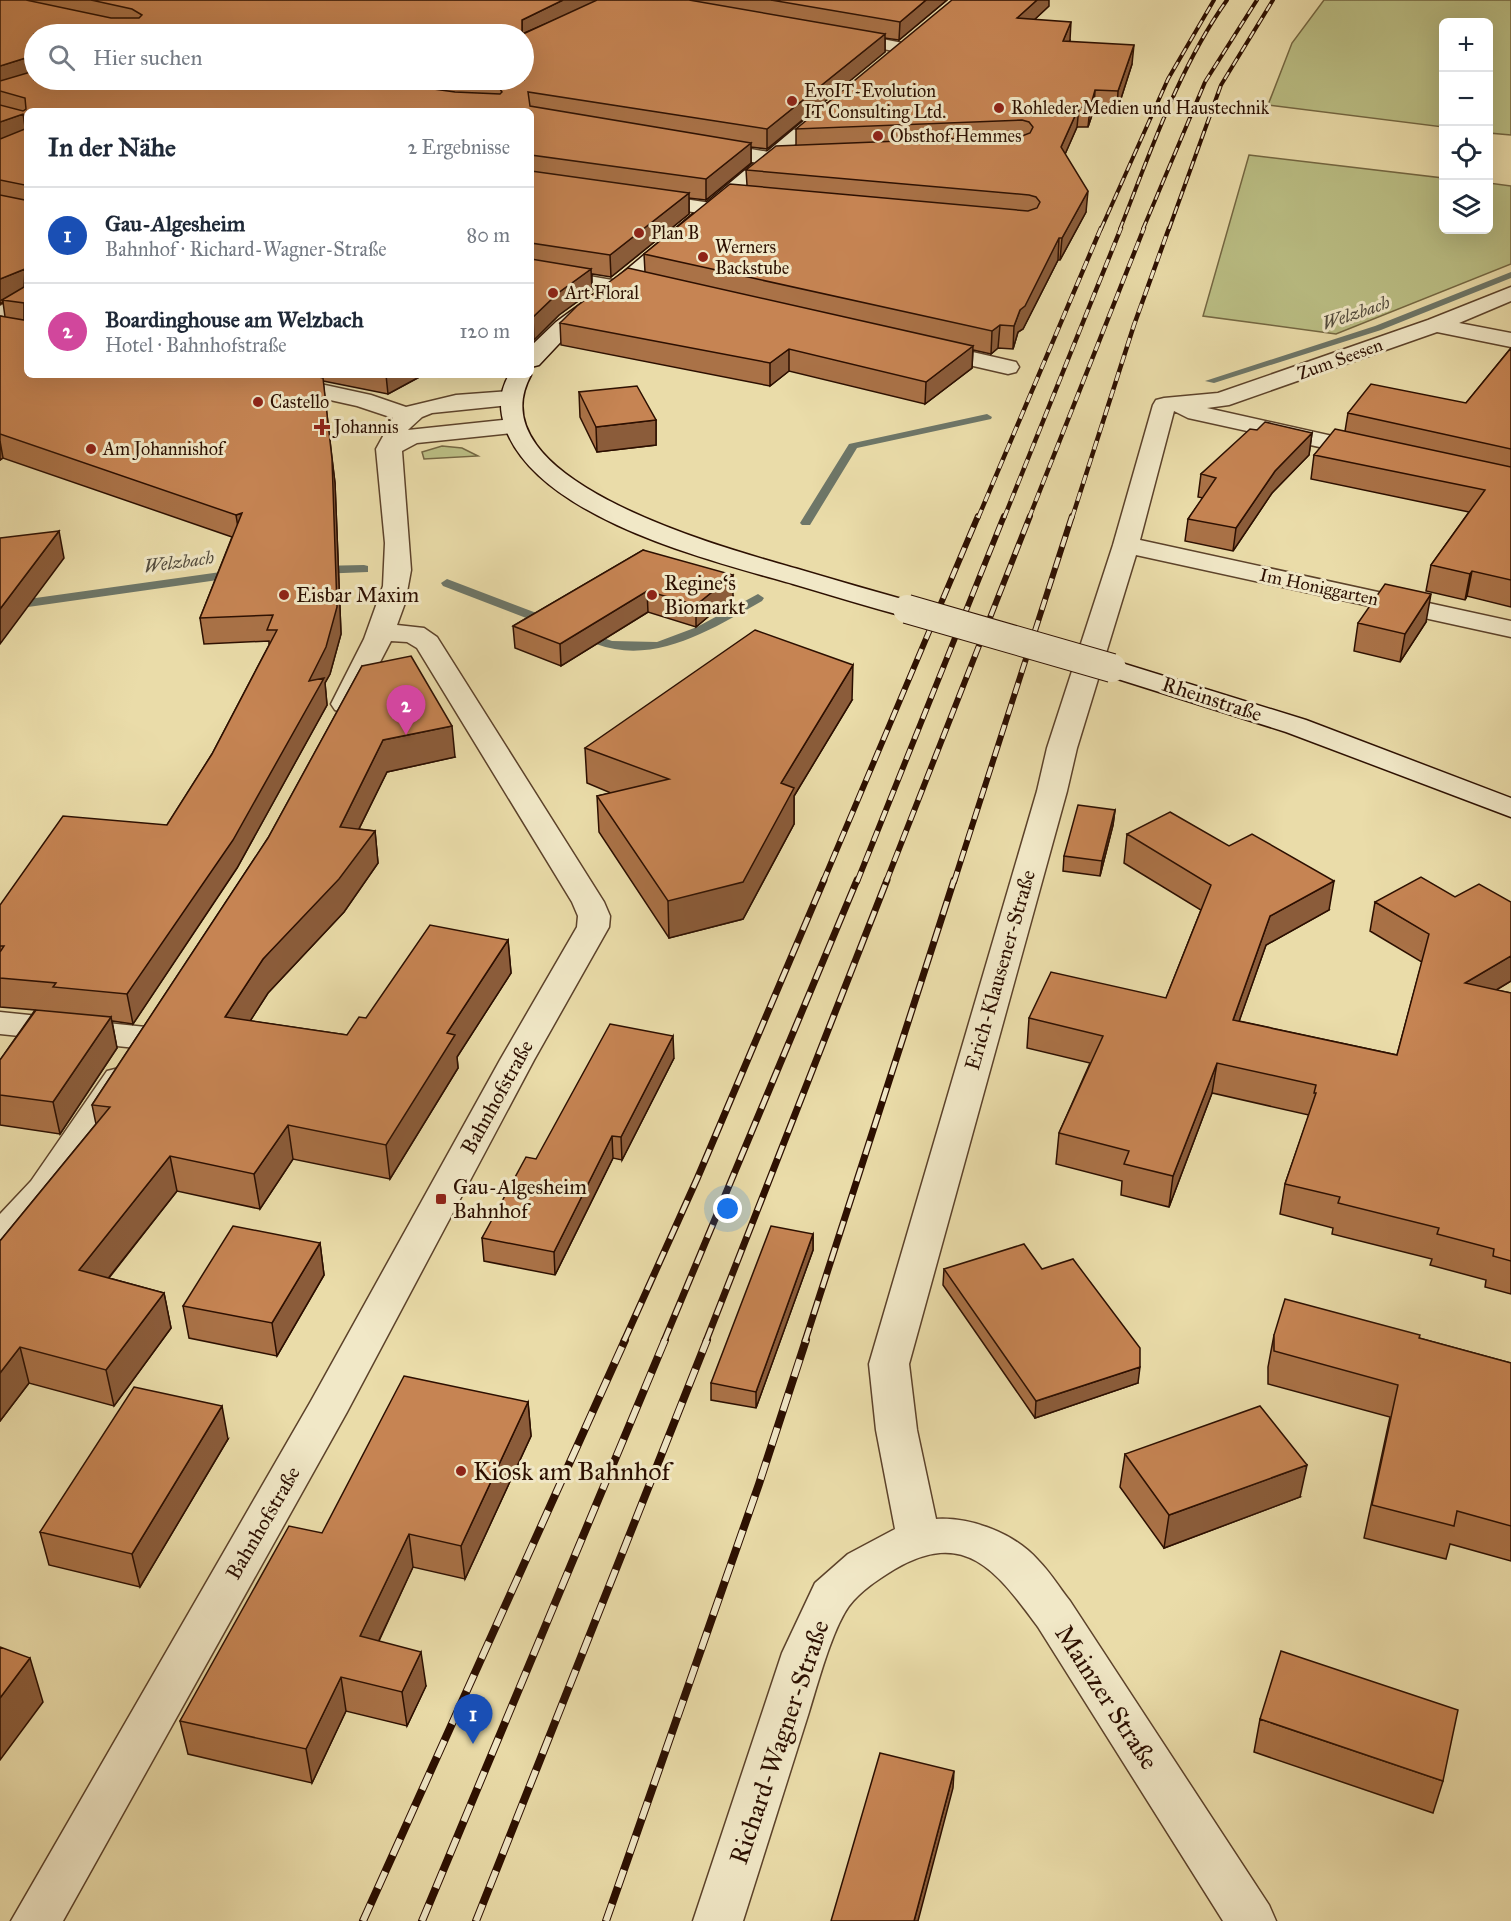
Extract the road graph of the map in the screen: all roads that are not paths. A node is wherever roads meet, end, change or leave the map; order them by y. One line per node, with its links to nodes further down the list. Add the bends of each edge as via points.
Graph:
1 (827, 34): 2 (street, via 907,44)
2 (886, 62)
3 (843, 98): 6 (street)
4 (694, 146): 6 (street)
5 (828, 156): 6 (street)
6 (769, 158): 9 (street)
7 (626, 196): 9 (street)
8 (753, 200): 9 (street)
9 (718, 203): 11 (street)
10 (534, 272): 11 (street)
11 (622, 283): 12 (street); 19 (street, via 563,327)
12 (653, 286)
13 (1511, 293): 16 (street, Zum Seesen)
14 (24, 301): 15 (street)
15 (3, 325)
16 (1436, 325): 17 (street); 24 (street, Zum Seesen, via 1221,400)
17 (1511, 340)
18 (904, 343): 20 (street)
19 (534, 356)
20 (1008, 367)
21 (262, 378): 25 (street, via 363,400)
22 (519, 378): 23 (street)
23 (511, 398): 25 (street, via 449,404); 26 (street)
24 (1164, 405): 28 (street); 29 (street, Erich-Klausener-Straße)
25 (408, 415): 27 (street, via 393,434)
26 (513, 426): 27 (street, via 411,436); 33 (street, Rheinstraße, bridge, via 529,454 585,498 631,522 697,548 1112,668 1296,726)
27 (388, 449): 31 (street, via 398,571)
28 (1395, 458)
29 (1126, 545): 30 (street, Im Honiggarten); 38 (street, Erich-Klausener-Straße, via 1062,748 889,1364 900,1461)
30 (1511, 629)
31 (379, 632): 32 (street); 39 (street, Bahnhofstraße, via 414,634 427,643 588,902 594,916 593,927 326,1412)
32 (334, 725)
33 (1511, 808)
34 (165, 1008): 36 (street)
35 (0, 1023): 36 (street)
36 (146, 1038): 37 (street, via 44,1190)
37 (0, 1238)
38 (919, 1539): 40 (street, Richard-Wagner-Straße, via 902,1544 864,1566 831,1596 805,1653); 41 (street, Mainzer Straße, via 952,1535 978,1542 1004,1556 1022,1572 1054,1614)
39 (36, 1921)
40 (718, 1921)
41 (1251, 1921)

